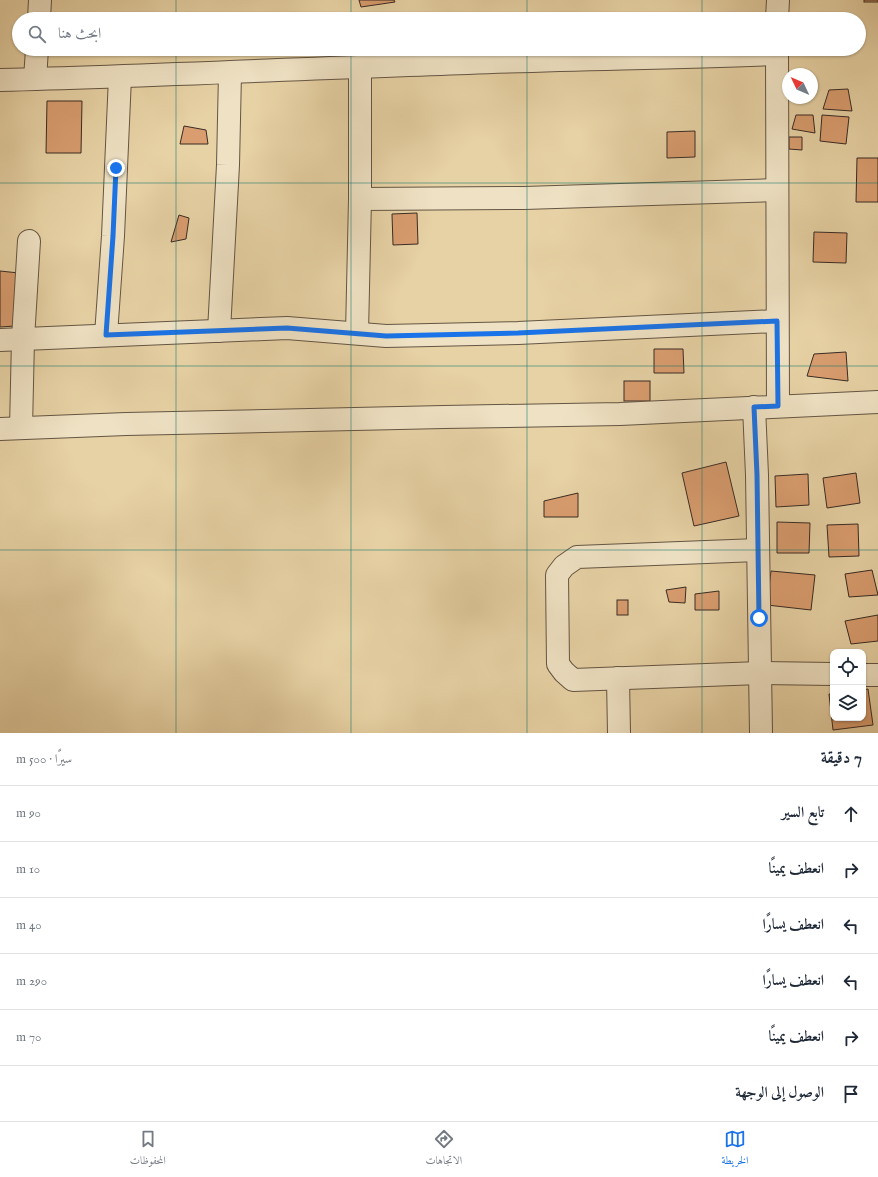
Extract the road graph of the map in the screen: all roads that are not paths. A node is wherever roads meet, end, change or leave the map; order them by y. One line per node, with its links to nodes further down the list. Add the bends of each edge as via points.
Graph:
1 (40, 0): 3 (street)
2 (778, 0): 4 (street)
3 (39, 12)
4 (777, 12)
5 (37, 56): 11 (street)
6 (647, 56): 8 (street)
7 (777, 56): 13 (street)
8 (360, 67): 9 (street); 14 (street)
9 (230, 73): 10 (street); 17 (street)
10 (120, 76): 11 (street); 19 (street)
11 (35, 79): 12 (street)
12 (0, 80)
13 (777, 190): 14 (street, via 524,198); 16 (street)
14 (360, 199): 18 (street)
15 (29, 242): 20 (street)
16 (777, 321): 18 (street, via 518,333 386,336); 23 (street)
17 (219, 331): 18 (street, via 287,328); 19 (street)
18 (356, 333)
19 (106, 335): 20 (street)
20 (23, 339): 21 (street); 25 (street)
21 (0, 340)
22 (878, 402): 23 (street)
23 (778, 406): 24 (street)
24 (754, 407): 25 (street, via 620,414 444,416); 26 (street)
25 (10, 428)
26 (758, 550): 27 (street); 31 (street, via 577,557 564,566 557,575 558,664 573,680)
27 (760, 673): 28 (street); 31 (street); 33 (street)
28 (830, 674)
29 (866, 675): 30 (street)
30 (878, 675)
31 (618, 678): 32 (street)
32 (619, 733)
33 (762, 733)

